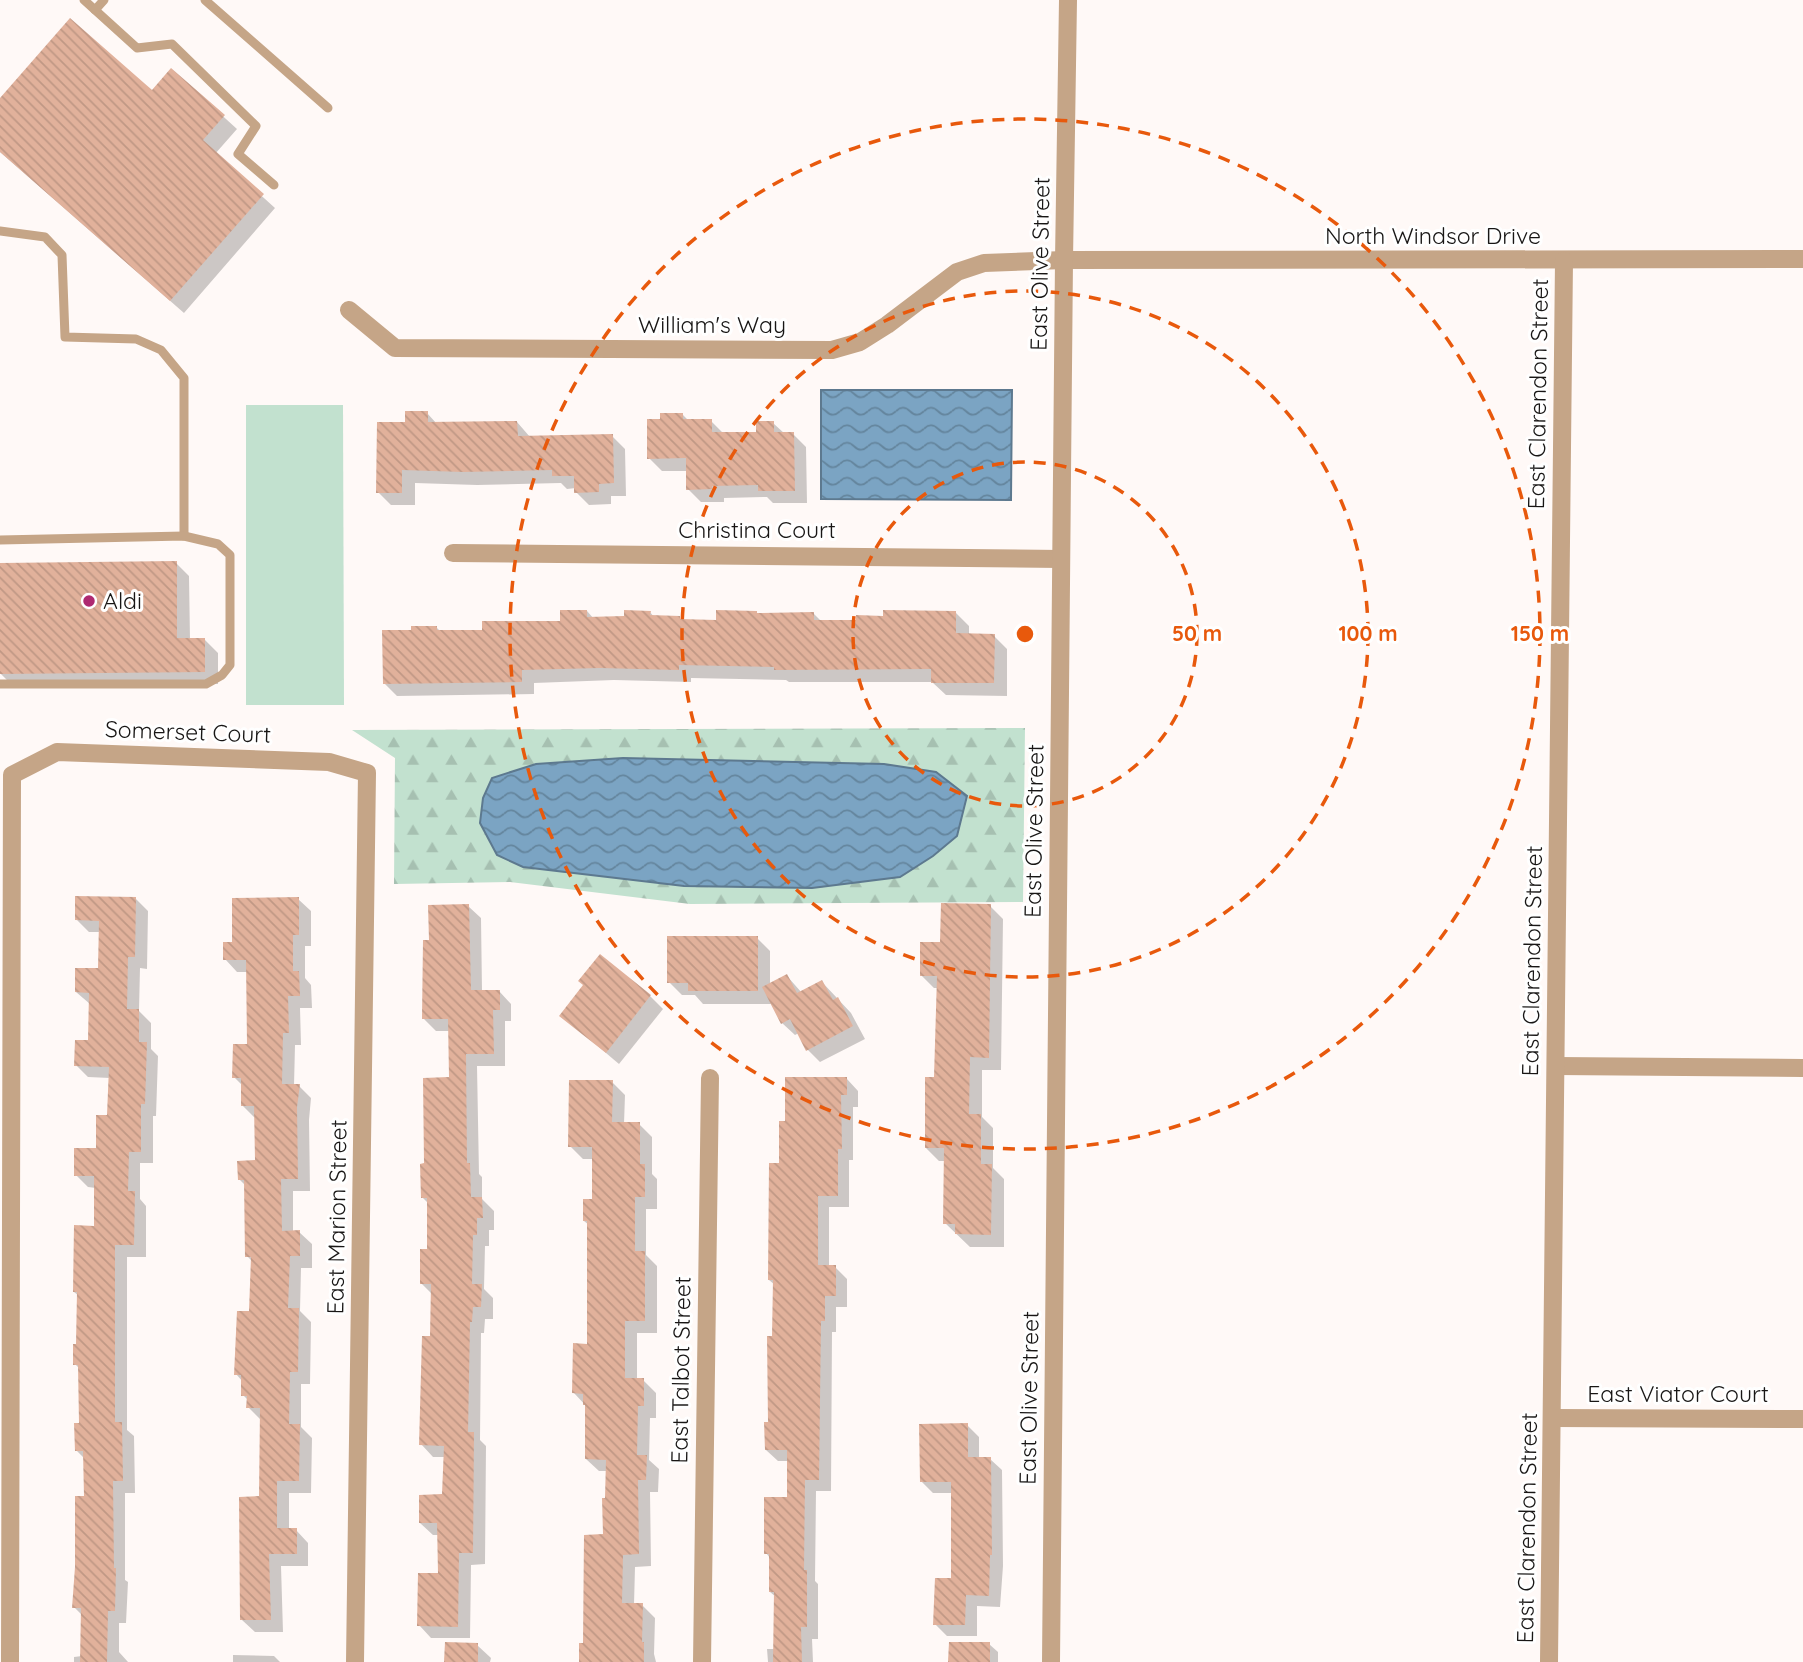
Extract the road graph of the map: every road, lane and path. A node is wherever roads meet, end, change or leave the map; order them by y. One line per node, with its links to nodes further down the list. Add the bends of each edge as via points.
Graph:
1 (84, 0): 5 (lane)
2 (104, 0): 5 (lane)
3 (205, 0): 6 (lane)
4 (1068, 0): 10 (street, East Olive Street)
5 (95, 10): 7 (lane, via 137,48 173,44 256,127 238,154)
6 (328, 108)
7 (274, 185)
8 (0, 231): 13 (lane, via 45,237 62,255 65,337 135,338 161,350 184,378)
9 (1803, 259): 11 (street, North Windsor Drive)
10 (1064, 260): 11 (street, North Windsor Drive); 12 (street, William's Way, via 984,263 957,272 887,326 860,342 832,350 396,348); 16 (street, East Olive Street)
11 (1564, 261): 19 (street, East Clarendon Street)
12 (349, 310)
13 (184, 536): 14 (lane); 17 (lane, via 218,544 230,555 230,665 222,675 206,684)
14 (0, 540)
15 (453, 553): 16 (street, Christina Court)
16 (1061, 559): 27 (street, East Olive Street)
17 (0, 684)
18 (367, 773): 24 (street, Somerset Court, via 329,762 57,752 12,775); 25 (street, East Marion Street)
19 (1556, 1066): 20 (street); 22 (street, East Clarendon Street)
20 (1803, 1068)
21 (710, 1078): 26 (street, East Talbot Street)
22 (1553, 1418): 23 (street, East Viator Court); 28 (street, East Clarendon Street)
23 (1803, 1419)
24 (10, 1662)
25 (355, 1662)
26 (702, 1662)
27 (1051, 1662)
28 (1549, 1662)

